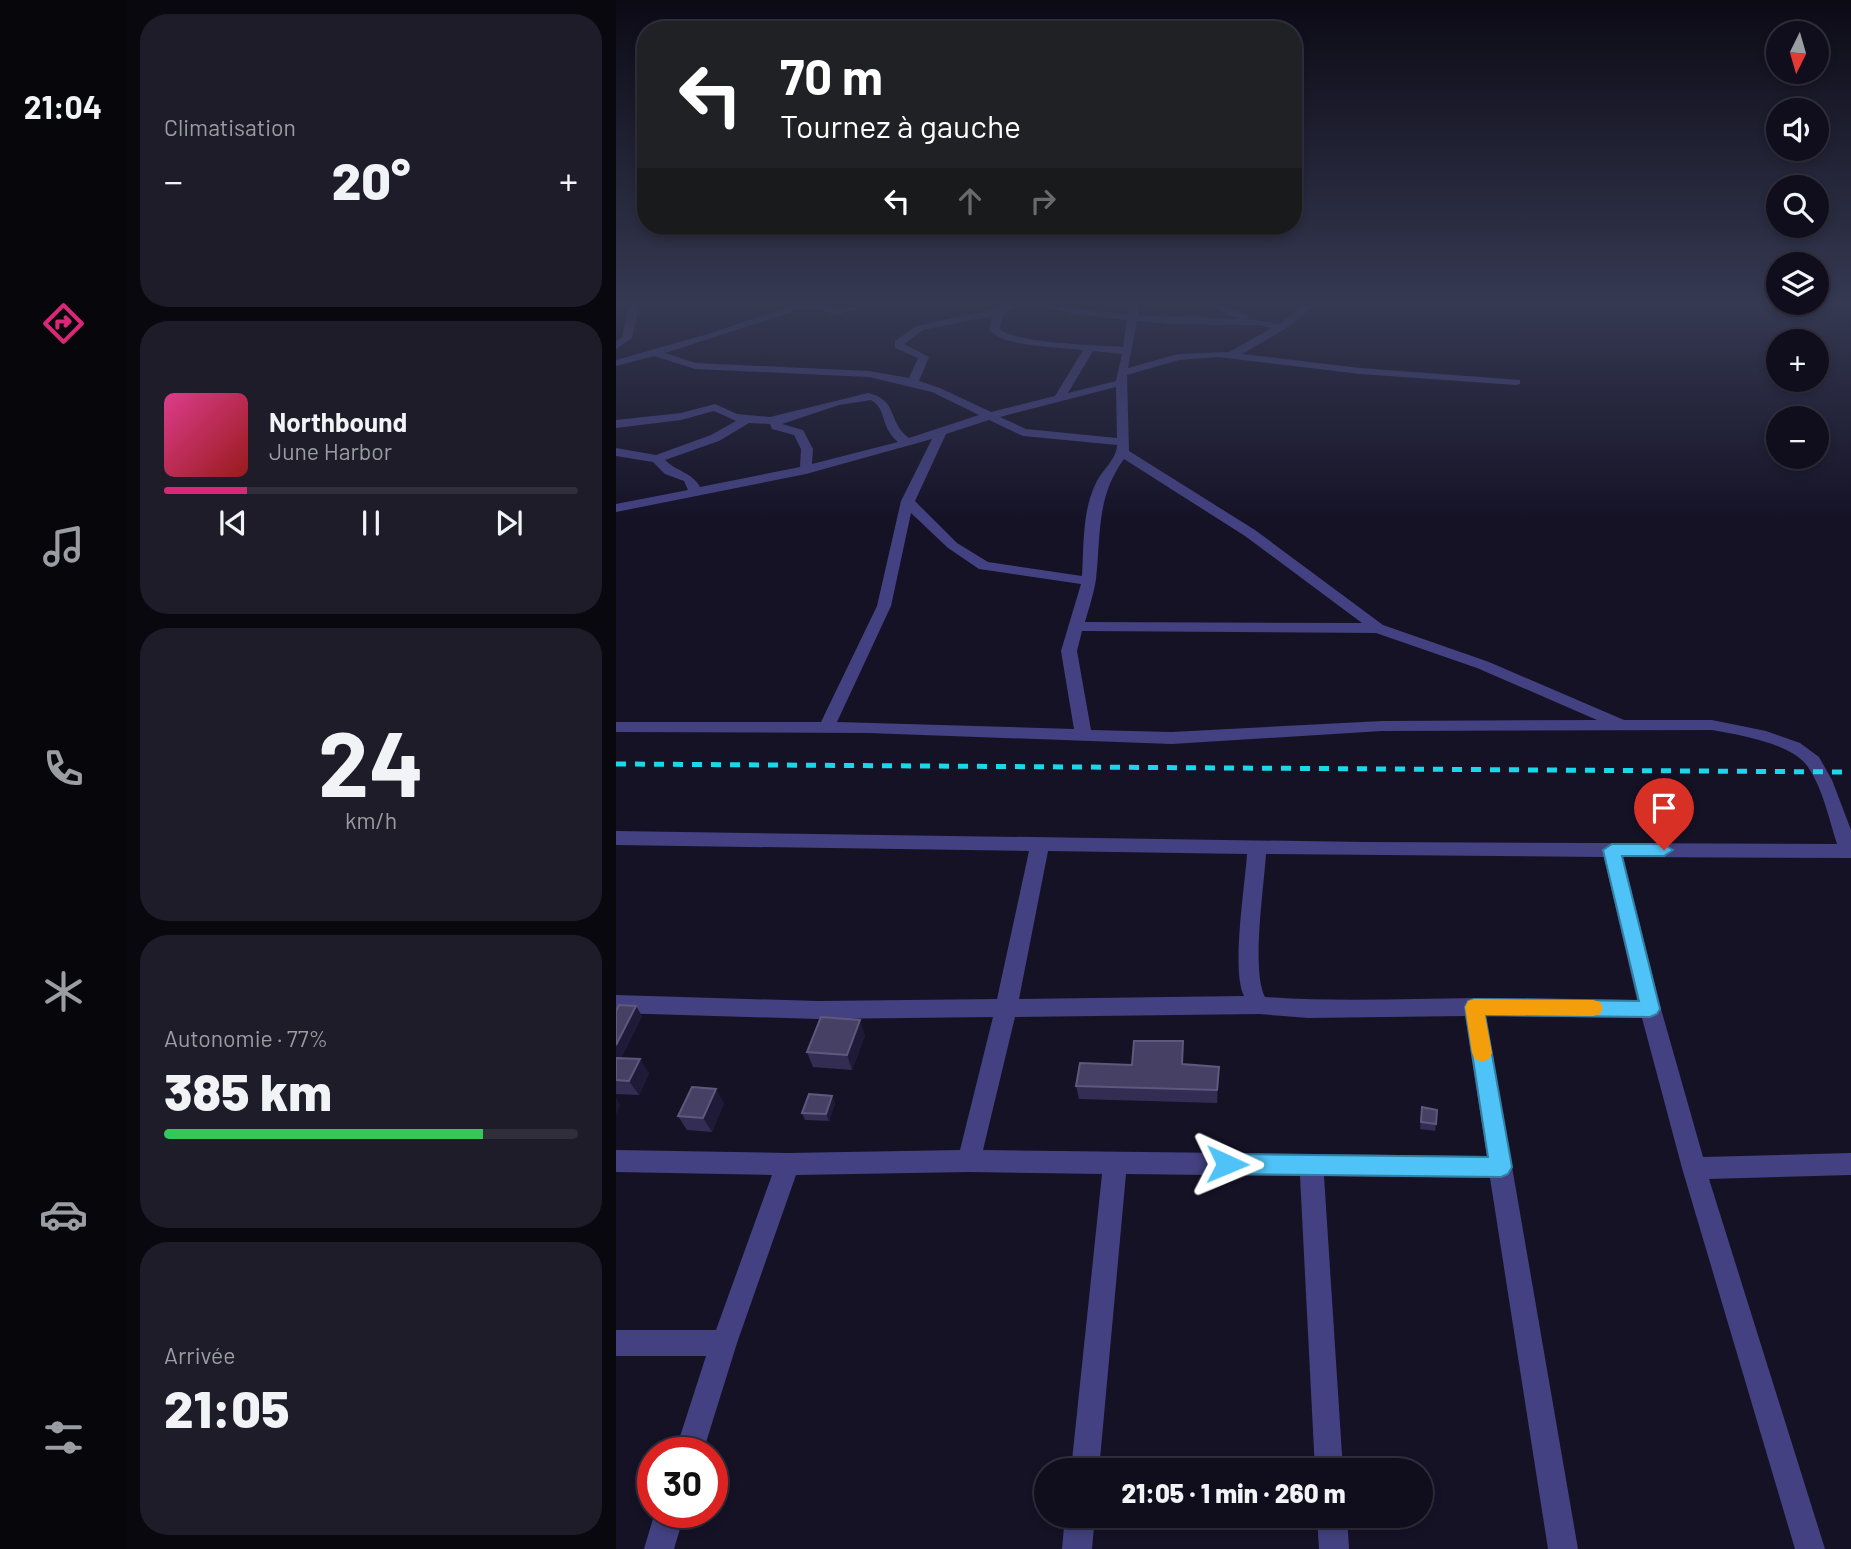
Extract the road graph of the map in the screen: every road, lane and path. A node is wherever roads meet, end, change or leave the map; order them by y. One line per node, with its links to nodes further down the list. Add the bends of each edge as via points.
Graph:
1 (887, 377): 6 (street)
2 (915, 377): 6 (street)
3 (1071, 377): 8 (street)
4 (1449, 377): 7 (street)
5 (1122, 378): 8 (street); 15 (street)
6 (913, 382): 9 (street)
7 (1516, 382)
8 (1059, 398): 9 (street)
9 (989, 416): 13 (street); 15 (street, via 1023,432)
10 (748, 419): 11 (street); 12 (street, via 709,407 681,416); 17 (street, via 715,438)
11 (776, 419): 14 (street, via 801,416 859,397 878,397 888,406 892,431); 18 (street, via 776,426 799,433 807,449)
12 (616, 424)
13 (942, 430): 14 (street); 20 (street)
14 (907, 443): 18 (street)
15 (1123, 448): 22 (street, via 1091,510); 24 (street, via 1250,533)
16 (616, 452): 17 (street)
17 (657, 459): 19 (street, via 669,471 690,479)
18 (806, 470): 19 (street)
19 (696, 492): 21 (street)
20 (908, 501): 22 (street, via 935,531 984,566); 27 (street, via 884,606)
21 (616, 508)
22 (1089, 581): 23 (street)
23 (1076, 626): 24 (street); 28 (street, via 1069,651)
24 (1378, 628): 25 (street, via 1483,665)
25 (1625, 725): 28 (street, via 1382,726 1184,738); 33 (street, via 1723,727 1805,753 1819,773)
26 (616, 727): 27 (street)
27 (826, 729): 28 (street)
28 (1084, 737)
29 (616, 838): 30 (street)
30 (1040, 842): 31 (street); 37 (street)
31 (1257, 847): 32 (street); 35 (street, via 1249,957 1251,990)
32 (1612, 850): 33 (street); 38 (street)
33 (1850, 851)
34 (616, 1004): 37 (street)
35 (1259, 1005): 36 (street, via 1308,1009); 37 (street)
36 (1474, 1007): 38 (street); 45 (street)
37 (1006, 1009): 40 (street)
38 (1650, 1009): 46 (street)
39 (616, 1161): 42 (street)
40 (969, 1161): 41 (street); 42 (street)
41 (1115, 1162): 44 (street); 50 (street)
42 (788, 1164): 48 (street)
43 (1851, 1164): 46 (street)
44 (1311, 1166): 45 (street); 51 (street)
45 (1501, 1167): 58 (street)
46 (1694, 1168): 59 (street)
47 (616, 1343): 48 (street)
48 (724, 1343): 49 (street)
49 (694, 1437)
50 (1086, 1458)
51 (1328, 1458)
52 (665, 1528): 55 (street)
53 (1079, 1528): 56 (street)
54 (1333, 1528): 57 (street)
55 (659, 1549)
56 (1077, 1549)
57 (1334, 1549)
58 (1563, 1549)
59 (1810, 1549)

